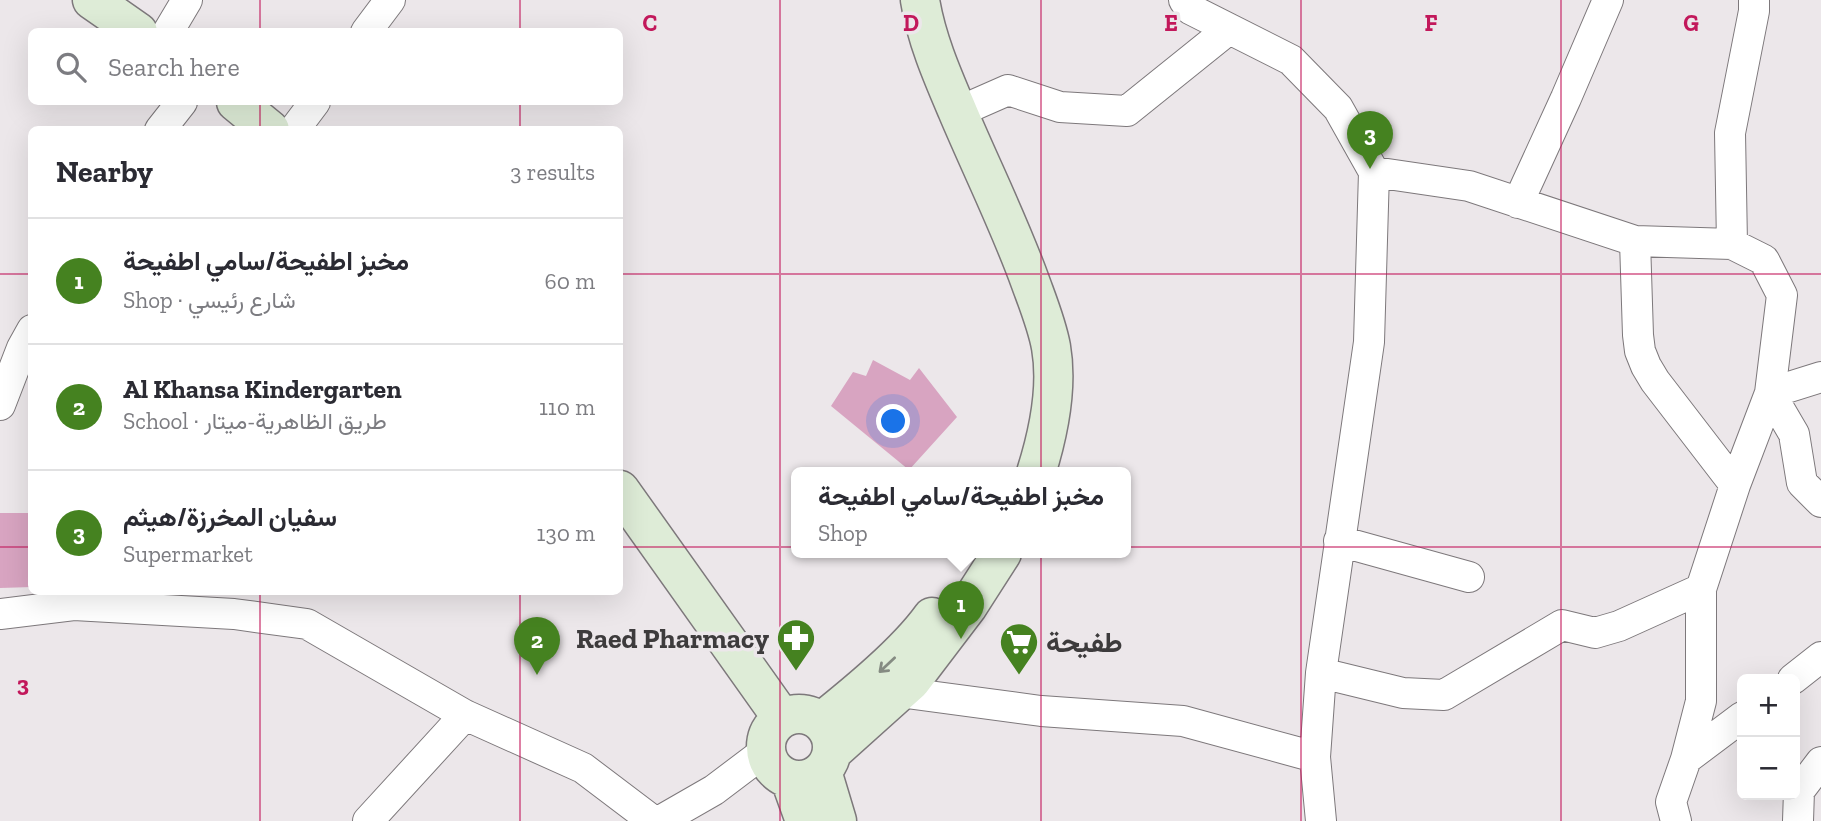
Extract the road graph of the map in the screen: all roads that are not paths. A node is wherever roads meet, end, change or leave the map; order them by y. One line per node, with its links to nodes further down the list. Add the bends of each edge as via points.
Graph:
1 (92, 0): 9 (main road)
2 (187, 0): 10 (street)
3 (390, 0): 11 (street)
4 (900, 0): 28 (main road, via 905,30 926,90 1016,305 1026,351 1028,392)
5 (920, 0): 16 (main road)
6 (1608, 0): 21 (street)
7 (1754, 0): 23 (street, via 1730,133)
8 (1193, 3): 12 (street)
9 (132, 28)
10 (170, 28)
11 (369, 28)
12 (1229, 29): 16 (street, via 1127,111 1060,107 1008,90); 20 (street, via 1291,60 1338,108)
13 (180, 105): 17 (street)
14 (240, 105): 18 (main road)
15 (313, 105): 19 (street)
16 (958, 112): 29 (main road, via 1021,257 1051,348 1051,414)
17 (163, 126)
18 (265, 126)
19 (297, 126)
20 (1374, 172): 21 (street, via 1469,186); 33 (street, via 1369,342)
21 (1518, 203): 22 (street)
22 (1635, 241): 23 (street); 30 (street, via 1638,334 1646,366)
23 (1732, 244): 26 (street, via 1764,260 1782,295)
24 (28, 337): 27 (street)
25 (1821, 377): 26 (street)
26 (1770, 393): 30 (street); 32 (street, via 1794,434 1802,483)
27 (0, 405)
28 (1012, 467)
29 (1038, 467)
30 (1735, 485): 37 (street)
31 (623, 494): 43 (main road)
32 (1821, 502)
33 (1339, 541): 36 (street); 39 (street)
34 (970, 558): 43 (main road, one-way to 43, via 925,627)
35 (999, 558): 40 (main road, via 943,640)
36 (1469, 577)
37 (1701, 589): 39 (street, via 1595,633 1562,625 1444,695 1403,693); 45 (street, via 1701,701)
38 (0, 614): 41 (street, via 74,605 234,614 307,624)
39 (1321, 673): 44 (street)
40 (899, 692): 43 (main road); 44 (street, via 1041,712 1183,721)
41 (466, 715): 47 (street); 48 (street, via 583,768)
42 (1737, 721): 45 (street)
43 (802, 749): 49 (street); 50 (main road); 51 (main road)
44 (1315, 757): 52 (street)
45 (1686, 759): 53 (street, via 1671,802)
46 (1821, 762): 54 (street, via 1798,791)
47 (368, 821)
48 (653, 821)
49 (660, 821)
50 (805, 821)
51 (837, 821)
52 (1321, 821)
53 (1676, 821)
54 (1798, 821)

